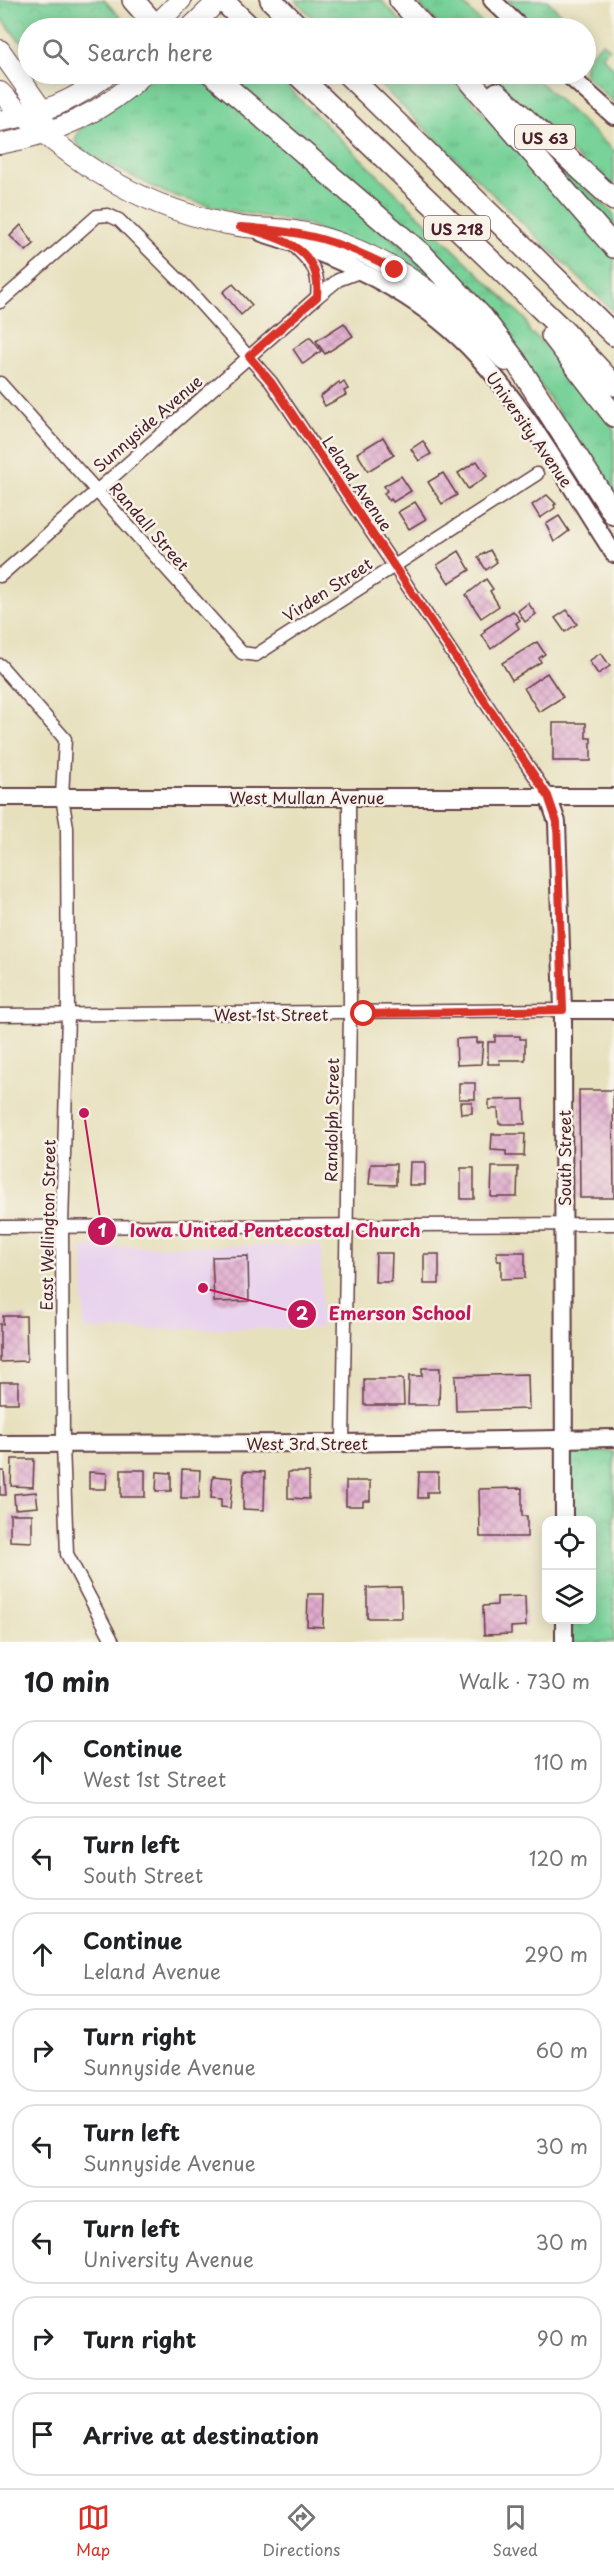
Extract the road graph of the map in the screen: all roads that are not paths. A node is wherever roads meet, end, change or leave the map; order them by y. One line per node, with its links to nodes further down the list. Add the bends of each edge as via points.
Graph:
1 (133, 0): 7 (highway)
2 (181, 0): 8 (main road)
3 (220, 0): 9 (main road); 10 (highway)
4 (492, 0): 13 (street)
5 (275, 4): 11 (highway)
6 (404, 4): 12 (highway)
7 (148, 18)
8 (165, 18)
9 (201, 18)
10 (240, 18)
11 (290, 18)
12 (417, 18)
13 (510, 18)
14 (2, 52): 15 (main road); 25 (main road, University Avenue)
15 (18, 61)
16 (94, 84): 25 (main road)
17 (131, 84): 28 (main road, via 96,110)
18 (224, 84): 43 (highway, via 415,248 456,288 516,360)
19 (307, 84): 35 (highway, US 218)
20 (357, 84): 38 (highway, US 218)
21 (473, 84): 33 (highway)
22 (487, 84): 30 (highway, US 63)
23 (578, 84): 26 (street)
24 (0, 92): 25 (main road, University Avenue)
25 (33, 114): 27 (main road); 28 (main road, University Avenue)
26 (614, 116)
27 (0, 121)
28 (45, 135): 29 (main road); 31 (main road, University Avenue, via 136,194 183,213)
29 (0, 144)
30 (614, 200)
31 (240, 227): 32 (street, University Avenue); 43 (main road, via 317,236 372,257 419,285 490,344)
32 (289, 241): 34 (street, University Avenue); 36 (street, via 315,271 319,279)
33 (614, 247)
34 (362, 271): 36 (street, Sunnyside Avenue, via 338,280); 47 (street, University Avenue, via 428,312 476,354 512,398)
35 (514, 283): 41 (highway, US 218); 42 (highway)
36 (317, 297): 39 (street, Sunnyside Avenue)
37 (0, 302): 39 (street, Leland Avenue, via 97,216 108,215 119,220)
38 (614, 335)
39 (249, 356): 45 (street, Sunnyside Avenue); 48 (street, Leland Avenue, via 271,382)
40 (0, 383): 45 (street, Randall Street)
41 (614, 385)
42 (614, 416)
43 (569, 444): 46 (highway)
44 (537, 474): 48 (street, Virden Street)
45 (96, 490): 49 (street, Sunnyside Avenue); 50 (street, Randall Street, via 231,644 242,653)
46 (614, 514)
47 (614, 554)
48 (394, 565): 50 (street, Virden Street); 52 (street, Leland Avenue)
49 (0, 576)
50 (256, 654)
51 (0, 665): 55 (street, East Wellington Street, via 65,739)
52 (548, 796): 53 (street, West Mullan Avenue); 56 (street, West Mullan Avenue); 57 (street, South Street, via 557,822)
53 (614, 796)
54 (0, 797): 55 (street, West Mullan Avenue)
55 (62, 797): 56 (street, West Mullan Avenue); 61 (street, East Wellington Street, via 67,827)
56 (350, 797): 59 (street, Randolph Street)
57 (563, 1010): 58 (street, West 1st Street); 59 (street, West 1st Street); 62 (street, South Street)
58 (614, 1010)
59 (350, 1014): 61 (street, West 1st Street); 65 (street, Randolph Street)
60 (0, 1015): 61 (street, West 1st Street)
61 (68, 1015): 64 (street, East Wellington Street)
62 (564, 1224): 63 (street); 65 (street); 68 (street, South Street)
63 (614, 1224)
64 (62, 1225): 65 (street); 66 (street); 71 (street, East Wellington Street)
65 (346, 1225): 69 (street, Randolph Street)
66 (0, 1227)
67 (614, 1438): 68 (street, West 3rd Street)
68 (564, 1439): 69 (street, West 3rd Street); 72 (street, South Street)
69 (343, 1443): 71 (street, West 3rd Street)
70 (0, 1444): 71 (street, West 3rd Street)
71 (63, 1444): 74 (street, East Wellington Street, via 67,1554)
72 (564, 1516)
73 (564, 1624): 75 (street)
74 (113, 1642)
75 (564, 1642)

